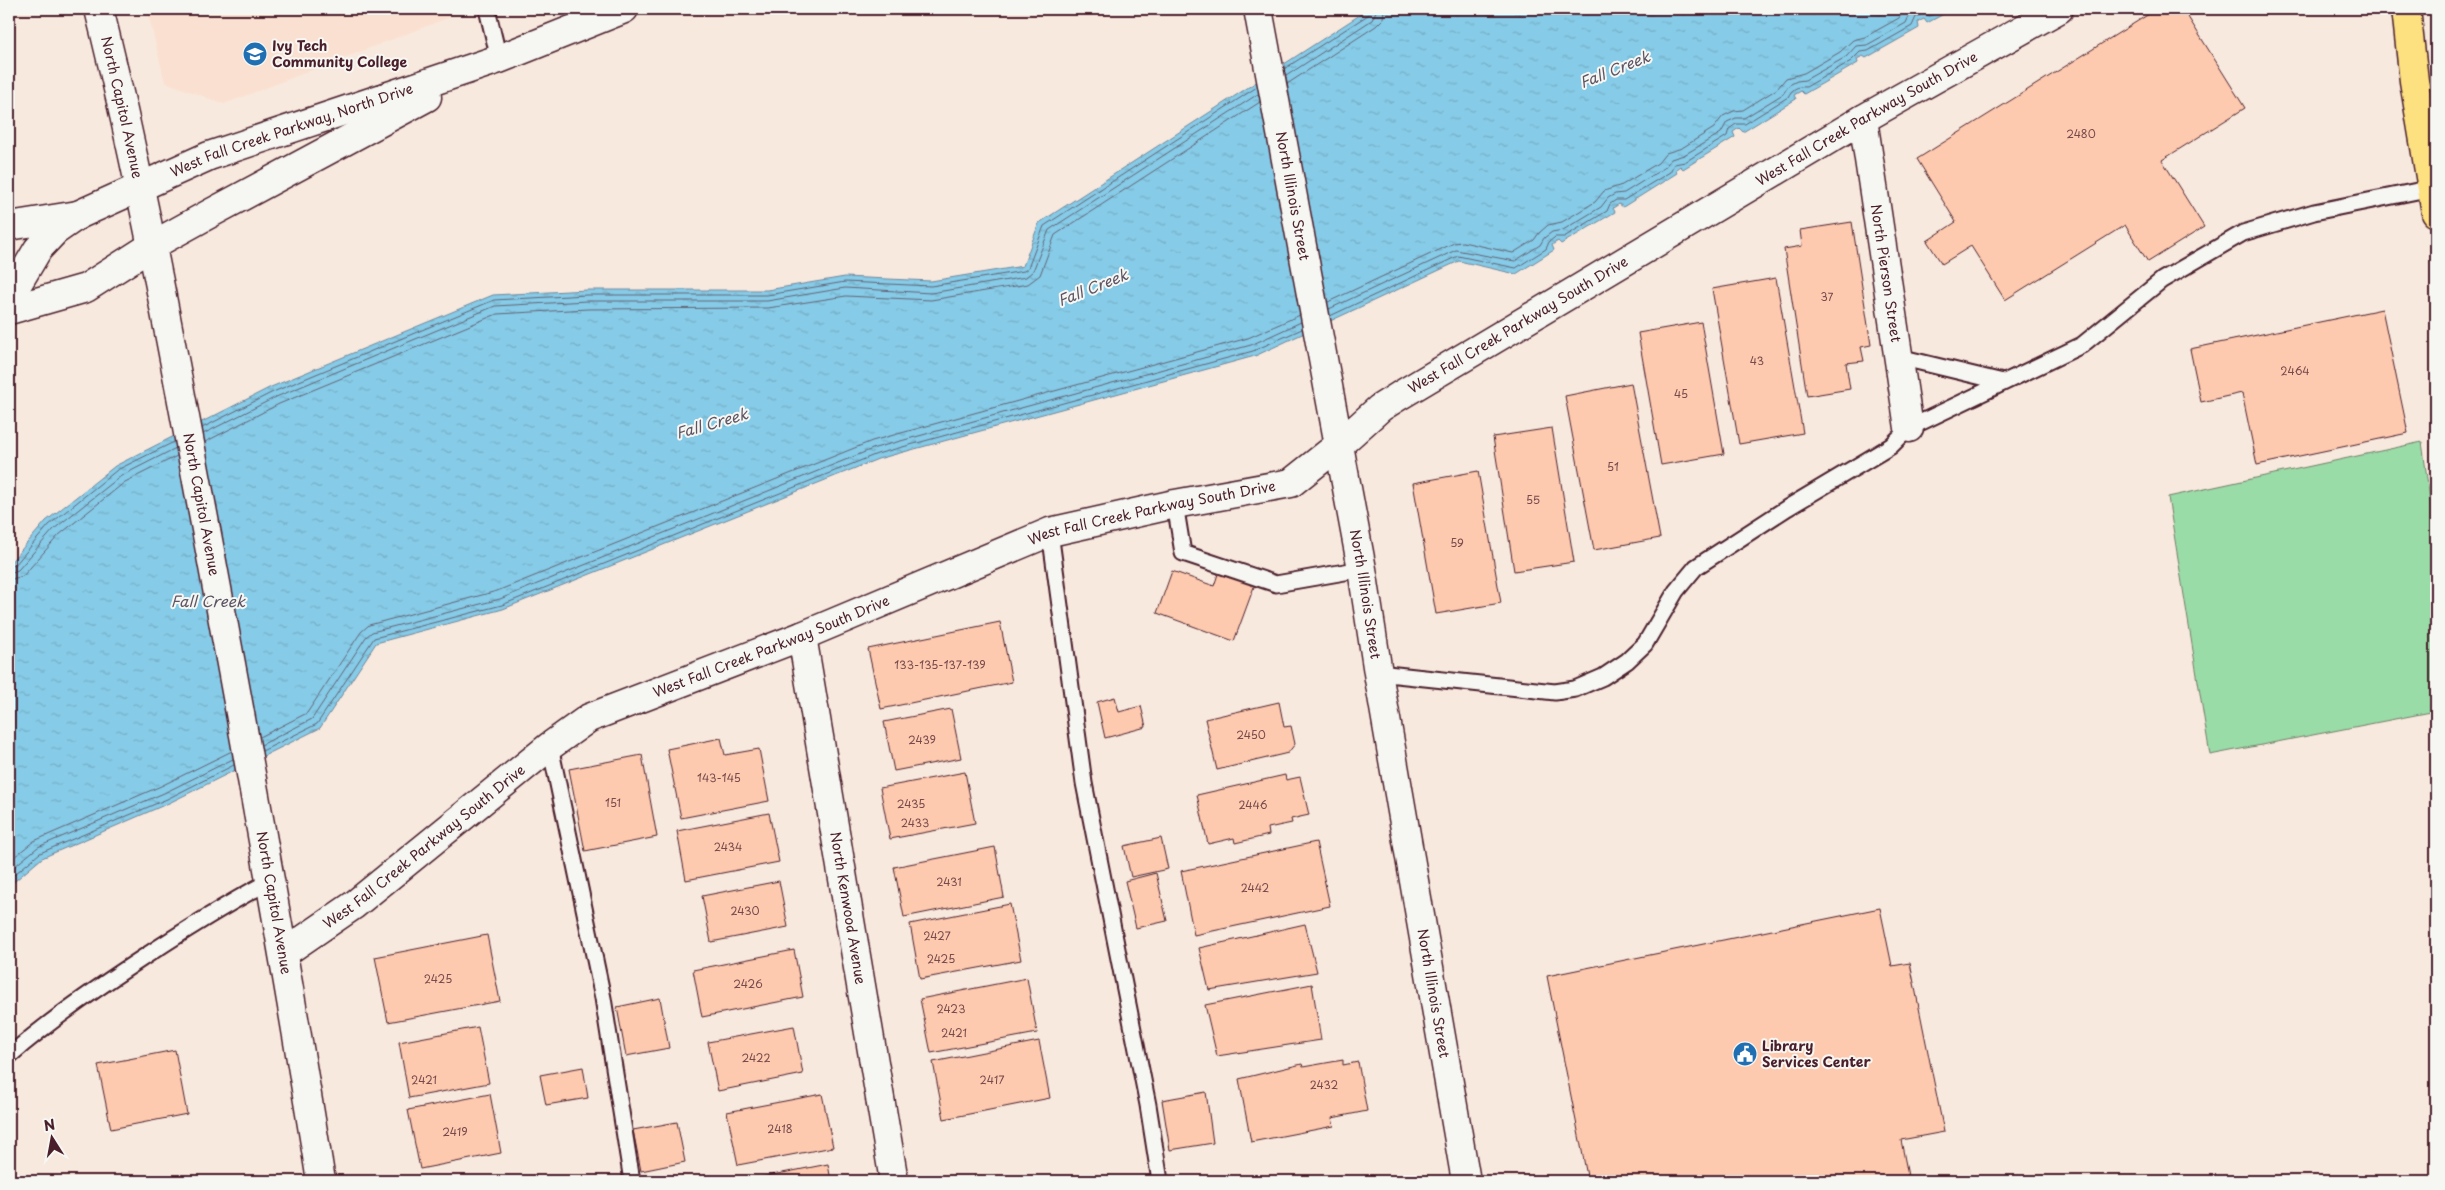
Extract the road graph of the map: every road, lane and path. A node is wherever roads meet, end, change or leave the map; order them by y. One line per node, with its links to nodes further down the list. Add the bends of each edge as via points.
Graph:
1 (99, 9): 9 (main road, North Capitol Avenue, via 125,110)
2 (487, 9): 7 (lane)
3 (624, 9): 7 (main road, West Fall Creek Parkway, North Drive)
4 (1258, 9): 19 (main road, North Illinois Street)
5 (2059, 9): 8 (main road, West Fall Creek Parkway South Drive)
6 (2406, 9): 10 (main road)
7 (499, 59): 9 (main road, West Fall Creek Parkway, North Drive, via 210,156); 13 (main road, West Fall Creek Parkway, North Drive)
8 (1863, 120): 16 (main road, North Pierson Street); 19 (main road, West Fall Creek Parkway South Drive, via 1399,396 1380,408)
9 (140, 187): 11 (main road, West Fall Creek Parkway, North Drive); 13 (main road, North Capitol Avenue)
10 (2434, 200): 17 (lane, via 2314,212 2243,233 2162,280 2082,345)
11 (78, 215): 12 (main road); 14 (main road, West Fall Creek Parkway, North Drive, via 55,231 38,250)
12 (9, 226)
13 (153, 245): 15 (main road, West Fall Creek Parkway, North Drive, via 86,288); 26 (main road, North Capitol Avenue)
14 (9, 298)
15 (9, 310)
16 (1899, 356): 17 (lane); 18 (main road, North Pierson Street)
17 (2004, 382): 18 (lane)
18 (1909, 428): 24 (lane, via 1891,446 1696,567 1676,591 1645,644 1603,677 1555,692)
19 (1340, 444): 20 (main road, West Fall Creek Parkway South Drive, via 1291,483); 22 (main road, North Illinois Street)
20 (1175, 504): 21 (main road, West Fall Creek Parkway South Drive); 22 (lane, via 1183,553 1276,584)
21 (1050, 532): 23 (main road, West Fall Creek Parkway South Drive); 32 (lane, via 1084,783)
22 (1362, 569): 24 (main road, North Illinois Street)
23 (802, 636): 25 (main road, West Fall Creek Parkway South Drive, via 589,718); 31 (main road, North Kenwood Avenue)
24 (1378, 673): 33 (main road, North Illinois Street)
25 (550, 746): 27 (main road, West Fall Creek Parkway South Drive, via 354,905); 30 (lane, via 603,998)
26 (272, 880): 27 (main road, North Capitol Avenue); 28 (lane, via 178,934 35,1034)
27 (284, 953): 29 (main road, North Capitol Avenue)
28 (9, 1056)
29 (321, 1181)
30 (632, 1181)
31 (894, 1181)
32 (1160, 1181)
33 (1466, 1181)

